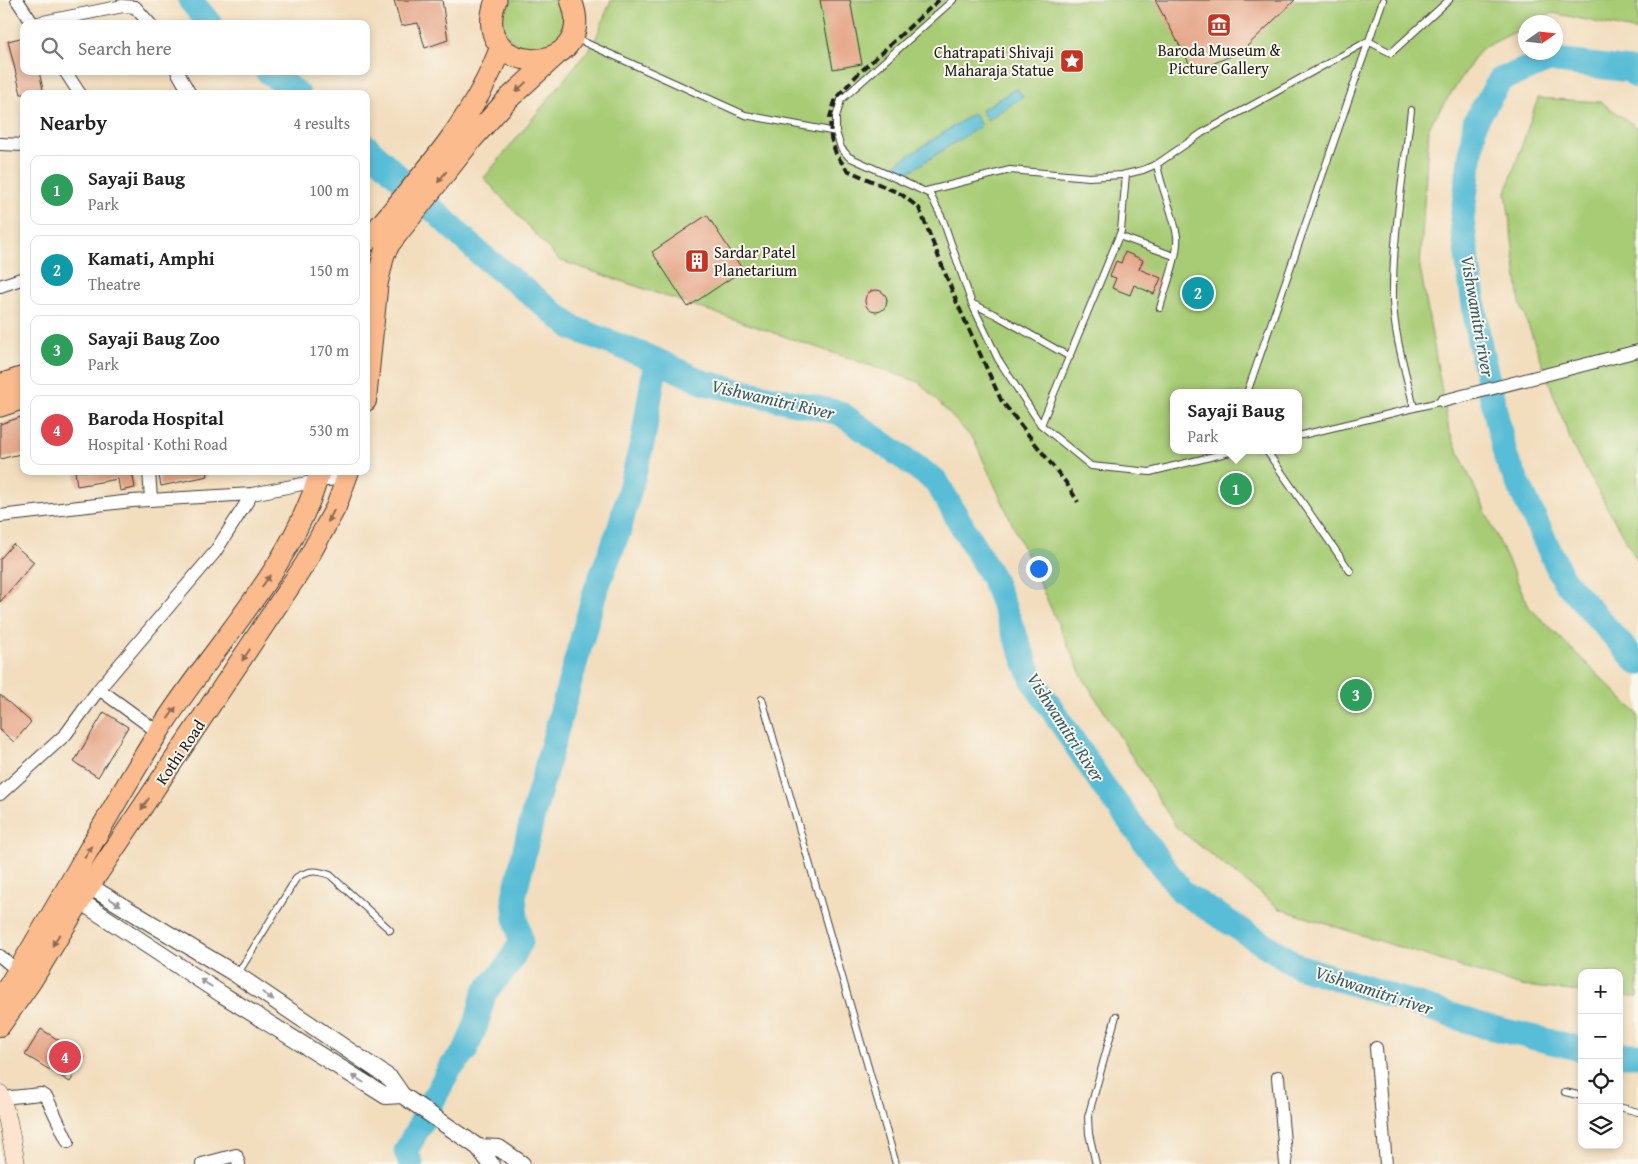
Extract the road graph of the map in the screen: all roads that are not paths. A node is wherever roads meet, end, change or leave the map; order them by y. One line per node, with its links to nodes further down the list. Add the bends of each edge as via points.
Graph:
1 (17, 0): 7 (street)
2 (495, 0): 12 (highway, via 492,24)
3 (953, 0): 19 (lane, via 841,100)
4 (1383, 0): 11 (lane)
5 (1449, 0): 11 (lane, via 1391,53)
6 (575, 4): 10 (highway)
7 (30, 20)
8 (53, 20): 9 (street, via 123,6 135,7)
9 (146, 20)
10 (572, 36): 13 (highway); 19 (lane, via 745,115)
11 (1368, 42): 23 (lane, via 1202,133); 39 (lane)
12 (501, 46): 13 (highway, via 521,60 534,62); 20 (highway)
13 (557, 54): 20 (highway, one-way to 20)
14 (68, 75): 16 (street)
15 (179, 75): 17 (street)
16 (77, 90)
17 (188, 90)
18 (1411, 110): 43 (lane, via 1394,256 1393,302)
19 (836, 132): 25 (lane, via 840,148 849,156)
20 (465, 134): 27 (highway)
21 (0, 144): 22 (street)
22 (20, 145)
23 (1157, 164): 24 (lane); 28 (lane, via 1177,237)
24 (1126, 174): 25 (lane, via 1089,177 1010,170); 26 (lane)
25 (926, 191): 32 (lane, via 943,220)
26 (1119, 236): 28 (lane); 36 (lane)
27 (376, 246): 30 (highway)
28 (1174, 256): 33 (lane)
29 (20, 279): 31 (street)
30 (372, 281): 34 (main road)
31 (0, 286)
32 (972, 304): 36 (lane); 44 (lane, via 998,360)
33 (1160, 308)
34 (370, 321)
35 (1638, 351): 41 (street)
36 (1070, 357): 44 (lane)
37 (20, 378): 38 (highway)
38 (0, 385)
39 (1248, 389)
40 (20, 399): 42 (highway)
41 (1443, 402): 43 (lane)
42 (0, 406)
43 (1414, 408): 45 (lane)
44 (1041, 425): 46 (lane, via 1091,466 1150,472)
45 (1302, 435)
46 (1218, 454)
47 (1269, 454): 54 (lane)
48 (149, 475): 52 (street)
49 (348, 475): 50 (street); 59 (main road, Kothi Road, one-way to 59, via 336,506 305,564)
50 (318, 476): 51 (street); 57 (main road, Kothi Road, one-way to 50, via 281,560 308,508)
51 (252, 494): 52 (street); 55 (street, via 216,552)
52 (151, 500): 53 (street)
53 (0, 516)
54 (1350, 571)
55 (99, 689): 57 (street); 58 (street, via 66,734)
56 (762, 699): 84 (lane)
57 (158, 732): 59 (main road, Kothi Road, one-way to 57)
58 (0, 794)
59 (77, 889): 62 (main road, Kothi Road); 63 (street, one-way to 63); 66 (main road, Kothi Road, one-way to 66, via 31,982); 70 (street, one-way to 59, via 386,1096 223,995)
60 (390, 930): 63 (lane, via 330,875 318,870 306,872 297,878)
61 (0, 956): 62 (street)
62 (18, 970): 64 (main road, Kothi Road)
63 (237, 975): 70 (street, one-way to 70, via 390,1079)
64 (0, 999)
65 (1116, 1016): 85 (lane, via 1088,1117)
66 (0, 1026)
67 (1376, 1048): 87 (street)
68 (1278, 1077): 86 (street)
69 (1566, 1092): 71 (lane)
70 (402, 1095): 78 (street)
71 (1578, 1095)
72 (1, 1096): 76 (street, via 41,1094 47,1098); 77 (main road)
73 (1623, 1108): 74 (lane)
74 (1638, 1112)
75 (0, 1127): 77 (main road)
76 (68, 1142)
77 (12, 1143): 79 (main road)
78 (478, 1147): 82 (street); 83 (street, via 500,1148)
79 (16, 1164)
80 (202, 1164): 81 (street, via 236,1156)
81 (238, 1164)
82 (491, 1164)
83 (522, 1164)
84 (896, 1164)
85 (1096, 1164)
86 (1286, 1164)
87 (1386, 1164)

